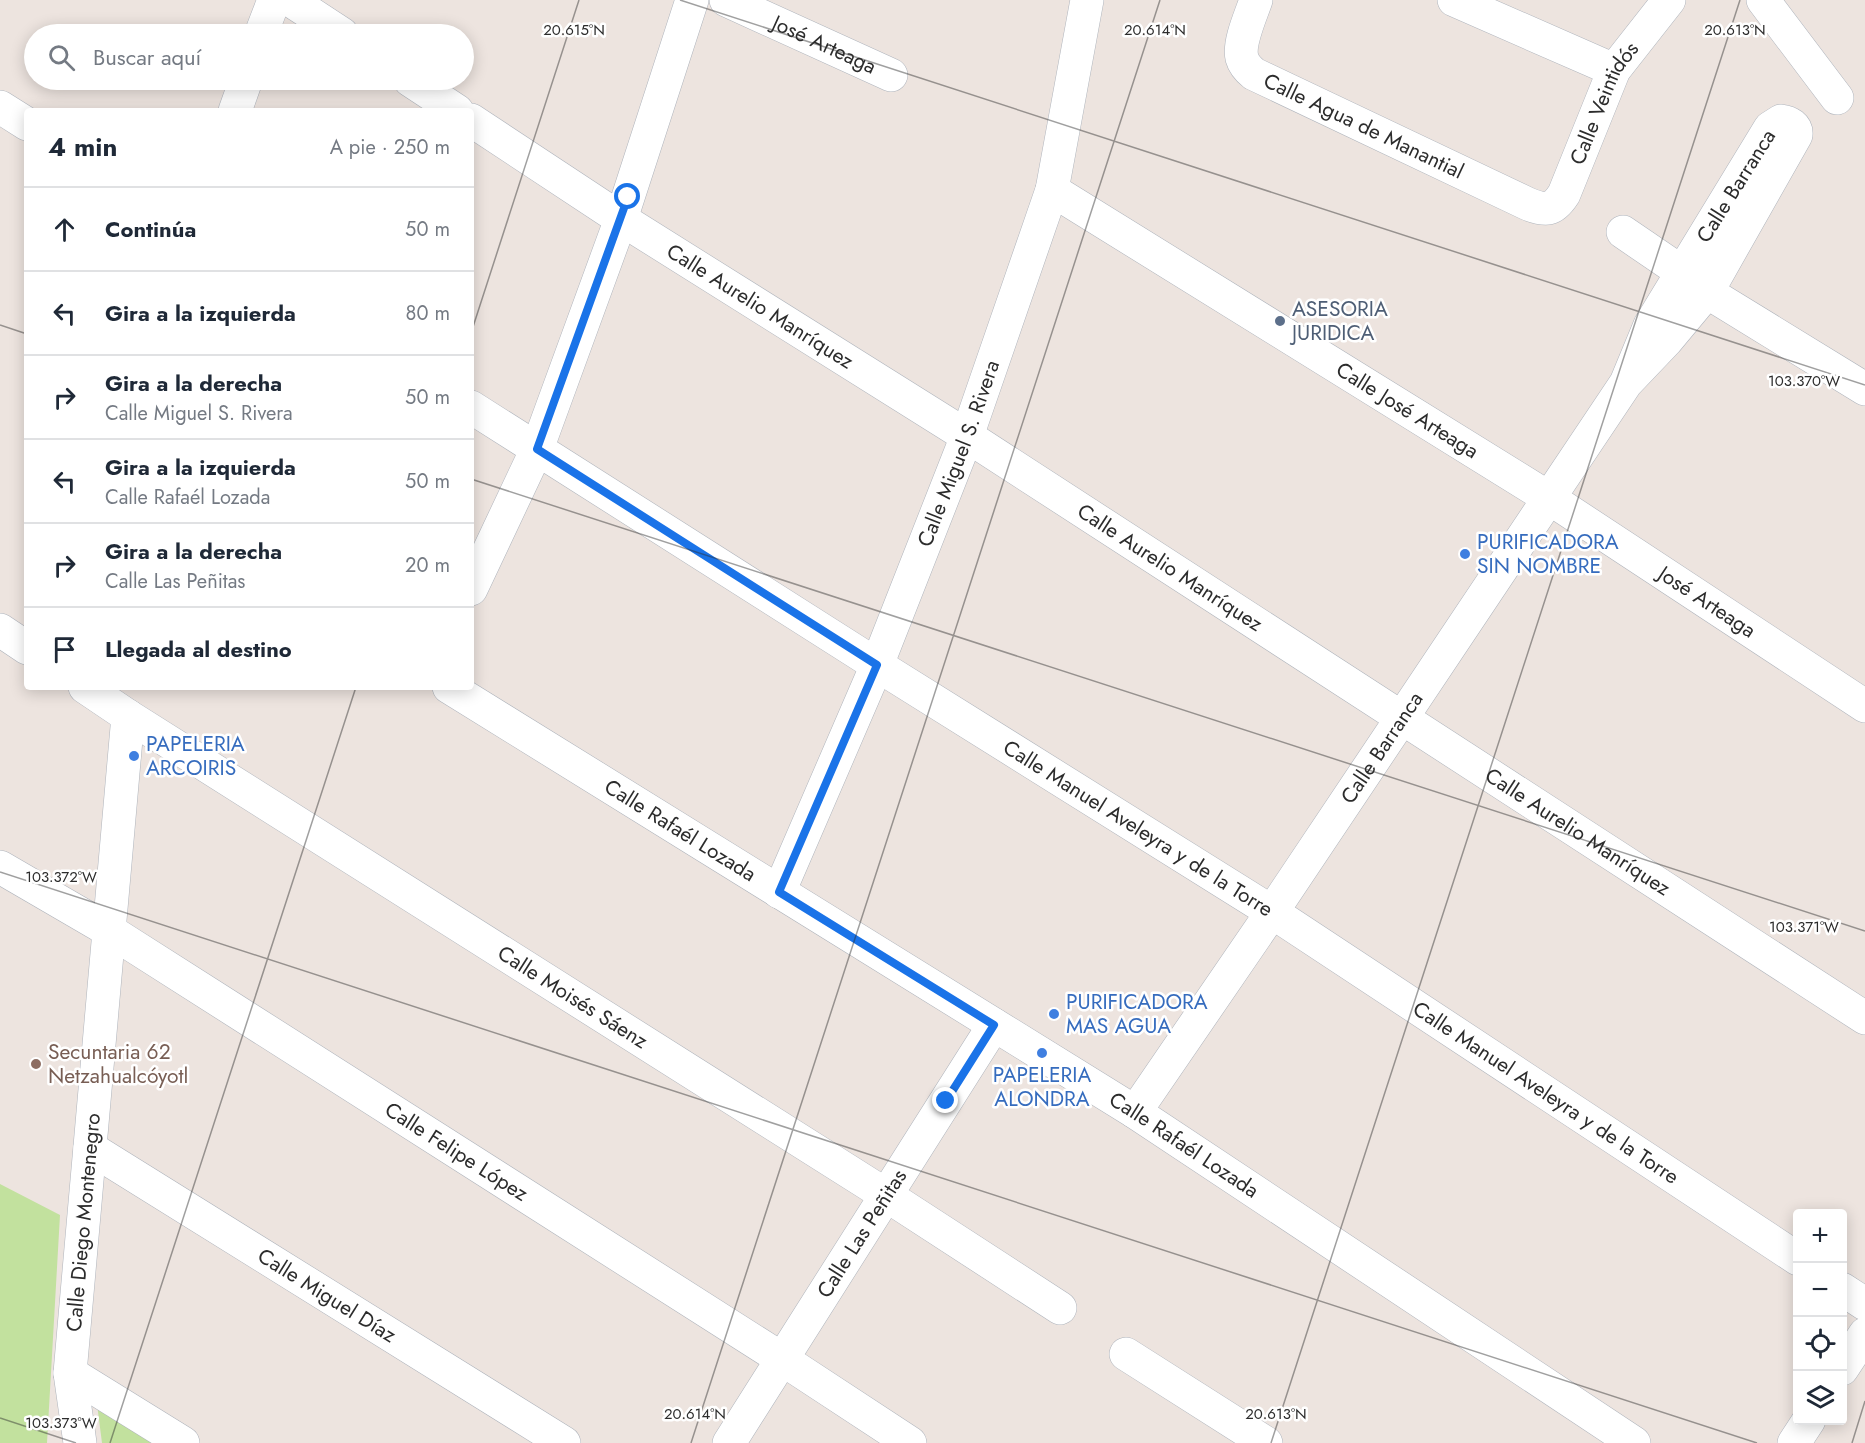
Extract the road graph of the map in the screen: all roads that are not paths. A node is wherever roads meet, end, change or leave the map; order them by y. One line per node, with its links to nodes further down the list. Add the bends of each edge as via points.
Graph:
1 (274, 0): 10 (street)
2 (290, 0): 11 (street)
3 (692, 0): 24 (street)
4 (726, 0): 13 (street, José Arteaga)
5 (1087, 0): 22 (street, Calle Miguel S. Rivera)
6 (1256, 0): 23 (street, Calle Agua de Manantial, via 1241,47 1246,67 1254,74 1528,204)
7 (1454, 0): 12 (street)
8 (1669, 0): 12 (street, Calle Veintidós)
9 (1763, 0): 16 (street)
10 (265, 24)
11 (327, 24)
12 (1614, 70): 23 (street, Calle Veintidós, via 1564,194)
13 (891, 75)
14 (242, 90): 18 (street)
15 (425, 90): 19 (street)
16 (1837, 98)
17 (0, 107): 20 (street)
18 (236, 108)
19 (453, 108)
20 (24, 122)
21 (474, 122): 24 (street, Calle Aurelio Manríquez)
22 (1052, 190): 29 (street, Calle Miguel S. Rivera); 31 (street, Calle José Arteaga)
23 (1549, 209)
24 (621, 219): 29 (street, Calle Aurelio Manríquez); 30 (street)
25 (1623, 232): 26 (street)
26 (1695, 282): 27 (street); 31 (street, Calle Barranca, via 1667,340 1626,383)
27 (1865, 389)
28 (474, 409): 30 (street, Calle Manuel Aveleyra y de la Torre)
29 (967, 436): 35 (street, Calle Miguel S. Rivera); 40 (street, Calle Aurelio Manríquez)
30 (537, 449): 32 (street); 35 (street, Calle Manuel Aveleyra y de la Torre)
31 (1549, 498): 38 (street, José Arteaga); 40 (street, Calle Barranca)
32 (474, 583)
33 (0, 630): 34 (street)
34 (24, 646)
35 (877, 665): 42 (street, Calle Miguel S. Rivera); 43 (street, Calle Manuel Aveleyra y de la Torre)
36 (89, 690): 39 (street, Calle Moisés Sáenz)
37 (455, 690): 42 (street, Calle Rafaél Lozada)
38 (1865, 706)
39 (128, 716): 44 (street, Calle Diego Montenegro); 49 (street, Calle Moisés Sáenz)
40 (1402, 718): 43 (street, Calle Barranca); 45 (street, Calle Aurelio Manríquez)
41 (0, 867): 44 (street, Calle Felipe López)
42 (779, 892): 46 (street, Calle Rafaél Lozada)
43 (1272, 912): 47 (street, Calle Barranca); 50 (street, Calle Manuel Aveleyra y de la Torre)
44 (110, 930): 48 (street, Calle Diego Montenegro); 56 (street, Calle Felipe López)
45 (1865, 1018)
46 (994, 1025): 47 (street, Calle Rafaél Lozada); 49 (street, Calle Las Peñitas)
47 (1135, 1112): 66 (street, Calle Rafaél Lozada)
48 (90, 1148): 58 (street, Calle Diego Montenegro); 62 (street, Calle Miguel Díaz)
49 (886, 1195): 53 (street, Calle Moisés Sáenz); 56 (street, Calle Las Peñitas)
50 (1793, 1256)
51 (1847, 1292): 52 (street)
52 (1865, 1304)
53 (1060, 1308)
54 (1865, 1334): 57 (street)
55 (1126, 1354): 65 (street)
56 (782, 1359): 63 (street, Calle Las Peñitas); 64 (street, Calle Felipe López)
57 (1847, 1361)
58 (70, 1373): 60 (street, Calle Diego Montenegro); 61 (street)
59 (1806, 1425): 67 (street)
60 (80, 1443)
61 (183, 1443)
62 (564, 1443)
63 (729, 1443)
64 (910, 1443)
65 (1266, 1443)
66 (1634, 1443)
67 (1794, 1443)

